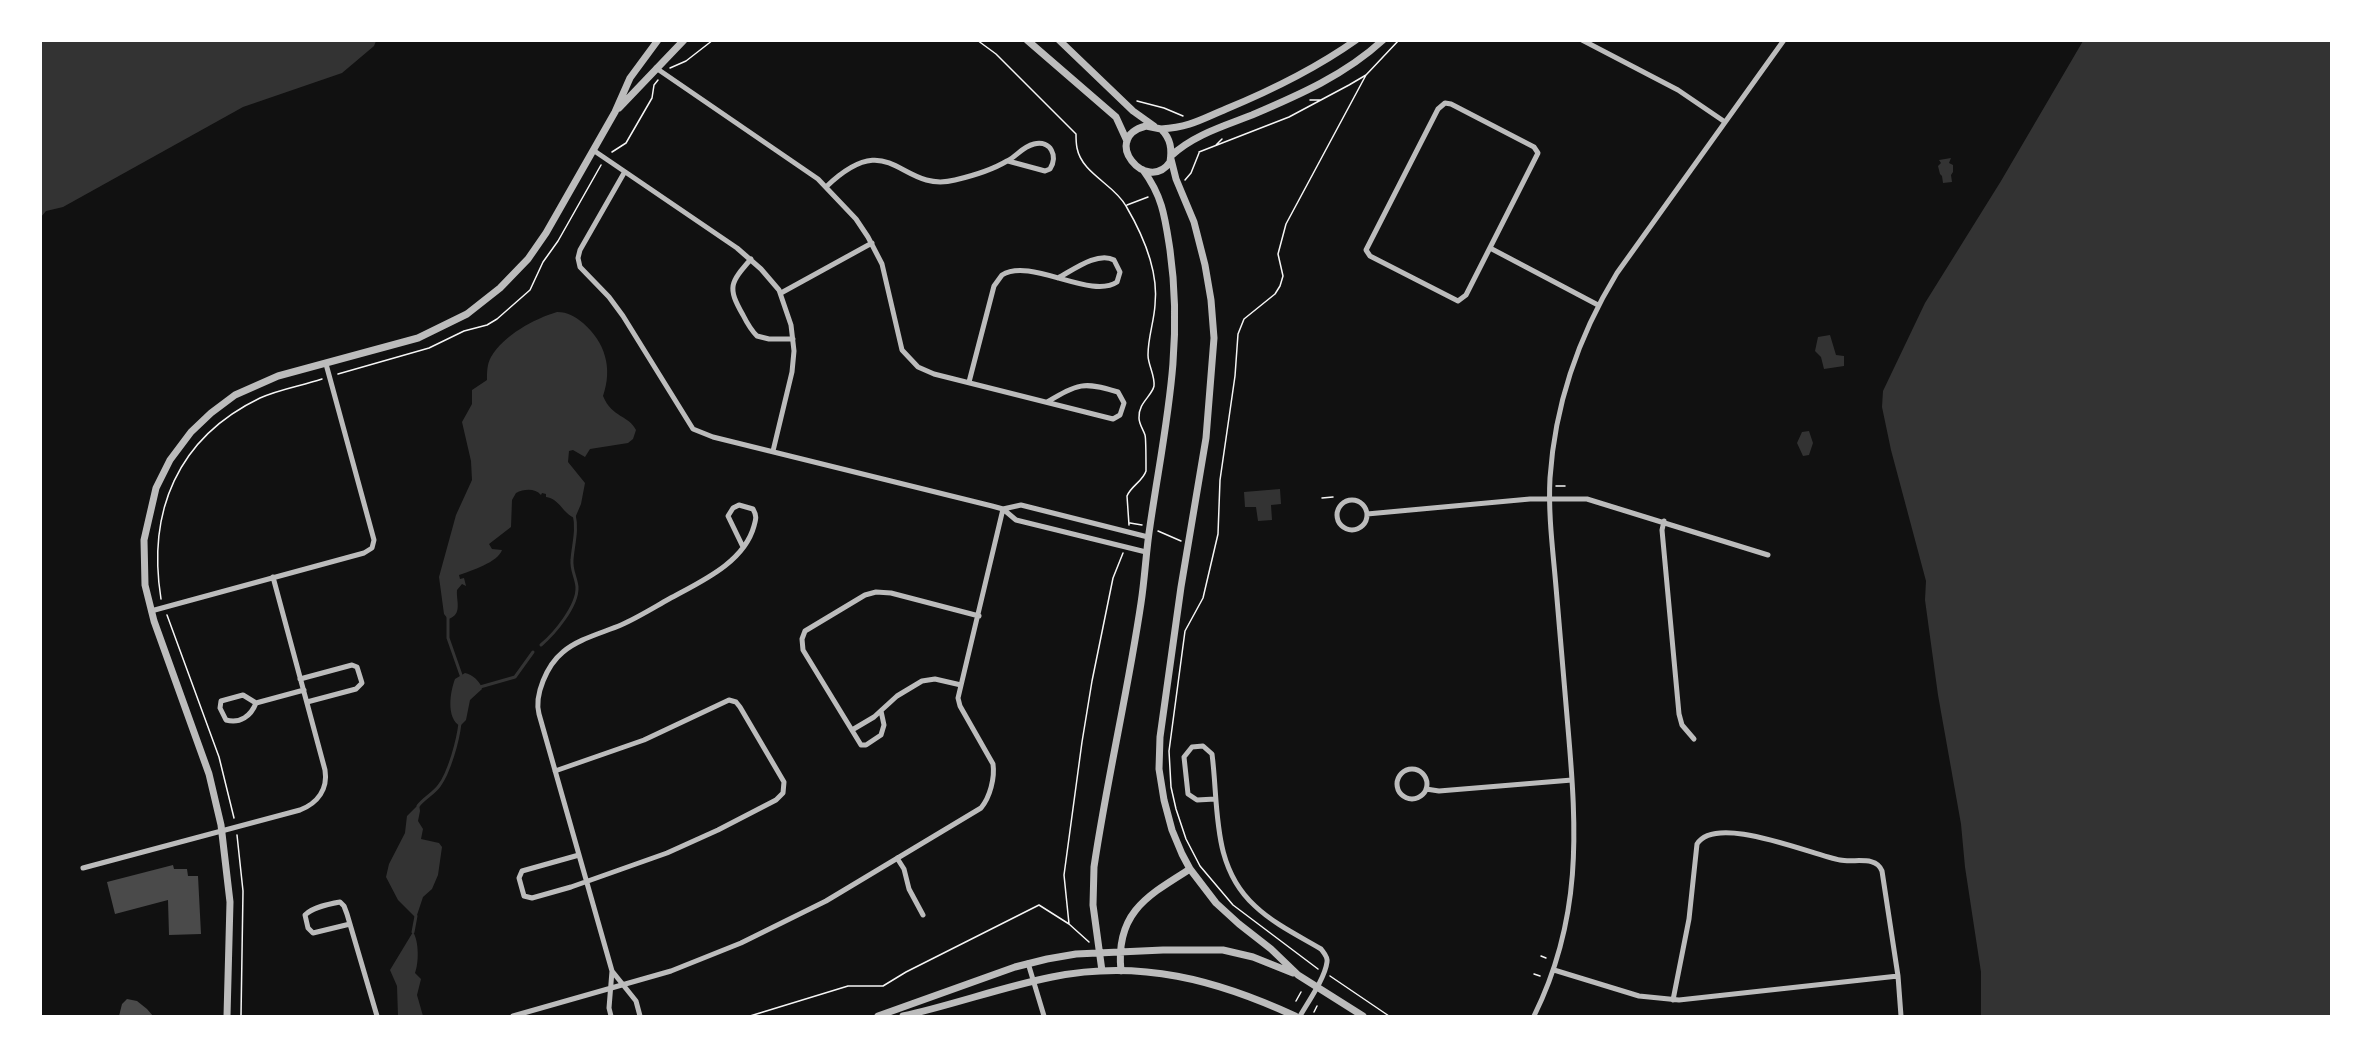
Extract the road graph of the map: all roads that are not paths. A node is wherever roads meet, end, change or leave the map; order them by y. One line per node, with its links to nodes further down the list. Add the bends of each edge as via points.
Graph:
1 (658, 40): 10 (street, via 630,78)
2 (684, 40): 9 (street)
3 (1027, 40): 13 (street, via 1116,117)
4 (1059, 40): 12 (street, via 1133,111)
5 (1356, 40): 12 (street, via 1266,92 1188,126)
6 (1383, 40): 15 (street, via 1328,81 1186,142)
7 (1582, 40): 11 (street, via 1678,90)
8 (1784, 40): 11 (street)
9 (656, 68): 10 (street); 19 (street)
10 (615, 112): 14 (street)
11 (1725, 122): 25 (street, via 1644,232)
12 (1159, 128): 13 (street, via 1141,128); 15 (street, via 1169,140)
13 (1127, 141): 17 (street, via 1129,158)
14 (592, 150): 18 (street); 27 (street, via 540,242 510,279 487,299 456,320 418,338)
15 (1171, 158): 17 (street, via 1163,169); 58 (street, via 1205,265 1214,338 1206,438 1160,747 1166,811)
16 (1008, 161): 16 (street, via 1046,171 1054,159 1048,146 1036,144 1023,148); 19 (street, via 943,182 871,159)
17 (1143, 170): 35 (street, via 1157,191 1162,209 1173,274 1176,326 1171,397)
18 (624, 173): 22 (street); 30 (street, via 578,254 580,267 623,316 693,429)
19 (826, 187): 20 (street, via 861,224)
20 (872, 243): 24 (street); 28 (street, via 889,288 899,341 908,358 927,372)
21 (1490, 248): 21 (street, via 1537,151 1445,103 1435,115 1367,252 1458,301 1464,299); 25 (street)
22 (751, 260): 24 (street); 26 (street, via 733,285 734,300 757,336)
23 (1058, 278): 23 (street, via 1103,288 1117,282 1120,275 1116,263 1104,257); 28 (street, via 1018,270 999,277)
24 (781, 293): 26 (street)
25 (1598, 305): 31 (street, via 1562,398 1553,443)
26 (794, 339): 30 (street, via 792,372)
27 (326, 364): 39 (street, via 374,546 364,553); 40 (street, via 272,379 235,395 211,413 176,451 156,488 144,532 143,570)
28 (969, 382): 29 (street)
29 (1047, 402): 29 (street, via 1113,419 1120,416 1124,403 1118,392 1085,384)
30 (773, 451): 32 (street)
31 (1550, 498): 33 (street); 34 (street, via 1595,500); 51 (street)
32 (1003, 509): 35 (street, via 1021,505); 37 (street, via 1016,520); 41 (street)
33 (1367, 514): 33 (street, via 1360,502 1350,500 1340,506 1337,516 1343,527 1355,529 1364,524)
34 (1664, 521): 38 (street); 49 (street, via 1679,714 1682,725)
35 (1148, 537): 37 (street)
36 (743, 547): 36 (street, via 752,534 756,515 739,505 728,516); 50 (street, via 703,580 560,654 537,700)
37 (1146, 552): 62 (street, via 1141,603 1094,867 1093,905)
38 (1768, 555)
39 (273, 577): 40 (street); 42 (street)
40 (151, 611): 54 (street, via 205,761)
41 (979, 616): 43 (street); 48 (street, via 876,592 807,629 803,648)
42 (300, 679): 44 (street); 45 (street, via 352,665 362,677 356,689)
43 (961, 686): 47 (street, via 926,680 897,696); 56 (street, via 959,704 993,764 987,799 978,810)
44 (304, 690): 45 (street); 46 (street)
45 (307, 702): 54 (street, via 325,770 326,780 319,796 306,807)
46 (256, 703): 46 (street, via 243,695 226,698 219,705 224,718 231,722 248,717)
47 (881, 711): 48 (street); 48 (street, via 884,725 879,738 863,746)
48 (852, 730)
49 (1694, 739)
50 (555, 771): 55 (street); 59 (street, via 644,740 729,700 740,707 784,782 779,798 737,820 667,853)
51 (1572, 780): 52 (street); 66 (street, via 1574,874)
52 (1425, 789): 52 (street, via 1425,778 1418,771 1405,771 1398,779 1398,790 1408,798 1418,797)
53 (1215, 799): 53 (street, via 1211,752 1203,746 1192,747 1184,757 1187,792 1195,800); 73 (street, via 1222,852 1238,887 1263,913 1326,955 1327,963)
54 (222, 831): 57 (street); 76 (street, via 230,902)
55 (579, 855): 59 (street); 59 (street, via 522,871 520,882 524,896 529,898)
56 (897, 858): 60 (street); 72 (street, via 771,930 688,965)
57 (83, 868)
58 (1190, 868): 63 (street, via 1137,907 1125,927); 69 (street, via 1224,911)
59 (586, 881): 67 (street)
60 (924, 915)
61 (350, 924): 61 (street, via 340,902 305,915 313,933); 77 (street)
62 (1100, 952): 63 (street); 64 (street); 68 (street)
63 (1119, 952): 65 (street); 69 (street, via 1223,950)
64 (1028, 963): 71 (street); 81 (street)
65 (1121, 970): 68 (street); 84 (street, via 1215,984)
66 (1554, 970): 75 (street, via 1639,996); 86 (street)
67 (612, 971): 72 (street); 74 (street)
68 (1102, 971): 71 (street)
69 (1298, 975): 73 (street)
70 (1899, 976): 75 (street); 75 (street, via 1882,871 1876,863 1837,860 1754,836 1709,835 1696,846 1689,919); 87 (street)
71 (1034, 981): 82 (street); 83 (street)
72 (623, 985): 74 (street); 80 (street, via 636,1001)
73 (1316, 987): 84 (street); 85 (street)
74 (611, 989): 78 (street); 79 (street)
75 (1673, 1000)
76 (227, 1017)
77 (377, 1017)
78 (513, 1017)
79 (611, 1017)
80 (640, 1017)
81 (878, 1017)
82 (903, 1017)
83 (1044, 1017)
84 (1297, 1017)
85 (1363, 1017)
86 (1534, 1017)
87 (1901, 1017)

